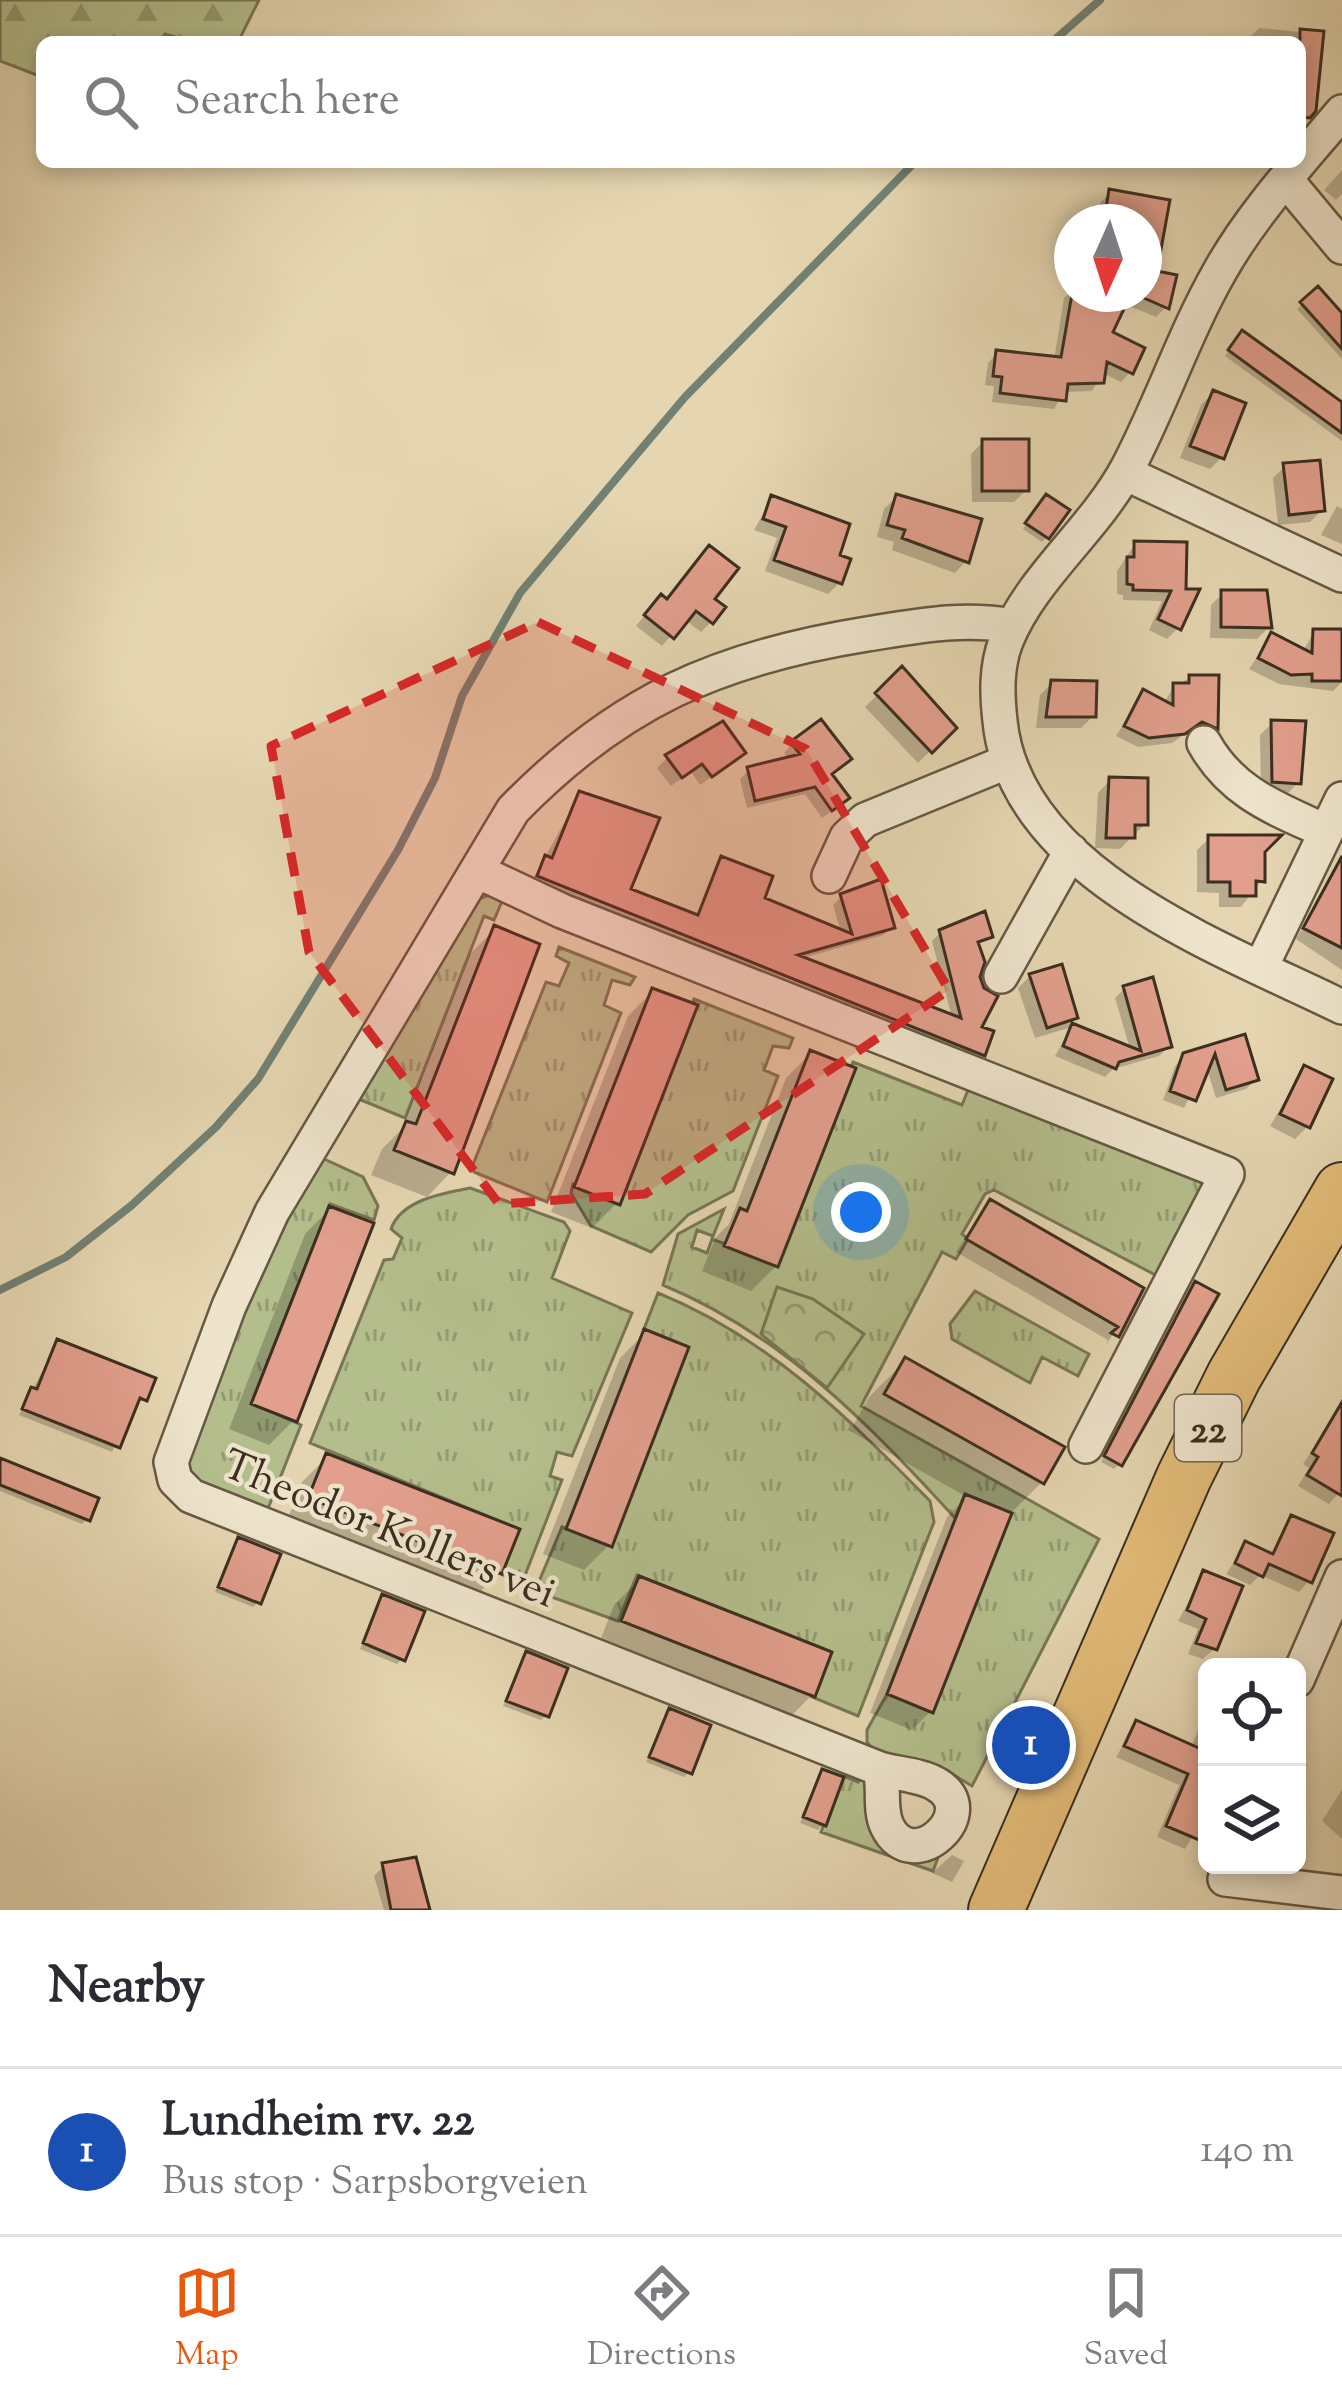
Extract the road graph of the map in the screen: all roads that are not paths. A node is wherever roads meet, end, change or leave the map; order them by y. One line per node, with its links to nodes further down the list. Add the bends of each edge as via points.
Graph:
1 (1339, 120): 2 (street)
2 (1306, 158)
3 (1297, 168): 4 (street)
4 (1286, 181): 5 (street); 6 (street, via 1220,271)
5 (1342, 247)
6 (1125, 473): 7 (street); 8 (street)
7 (1342, 575)
8 (1013, 626): 10 (street, via 998,668); 14 (street, Theodor Kollers vei, via 961,619 787,647 679,685 601,728 550,771 513,810)
9 (1204, 743): 12 (street, via 1222,774 1253,798)
10 (1009, 761): 13 (street); 15 (street, via 865,820)
11 (1342, 799): 12 (street)
12 (1325, 831): 16 (street)
13 (1071, 851): 16 (street, via 1125,895); 17 (street)
14 (477, 872): 20 (street, via 1227,1174); 24 (street, Theodor Kollers vei, via 272,1212 181,1432 171,1462 175,1480 190,1496 299,1541)
15 (830, 876)
16 (1261, 968): 18 (street)
17 (1001, 976)
18 (1342, 1007)
19 (1342, 1190): 22 (highway, 22, via 1234,1376)
20 (1086, 1446)
21 (1342, 1577): 23 (street)
22 (1135, 1584): 27 (highway, 22, via 1080,1677); 28 (highway, 22)
23 (1306, 1659)
24 (880, 1769)
25 (1225, 1879): 26 (street)
26 (1342, 1894)
27 (970, 1910)
28 (996, 1910)

